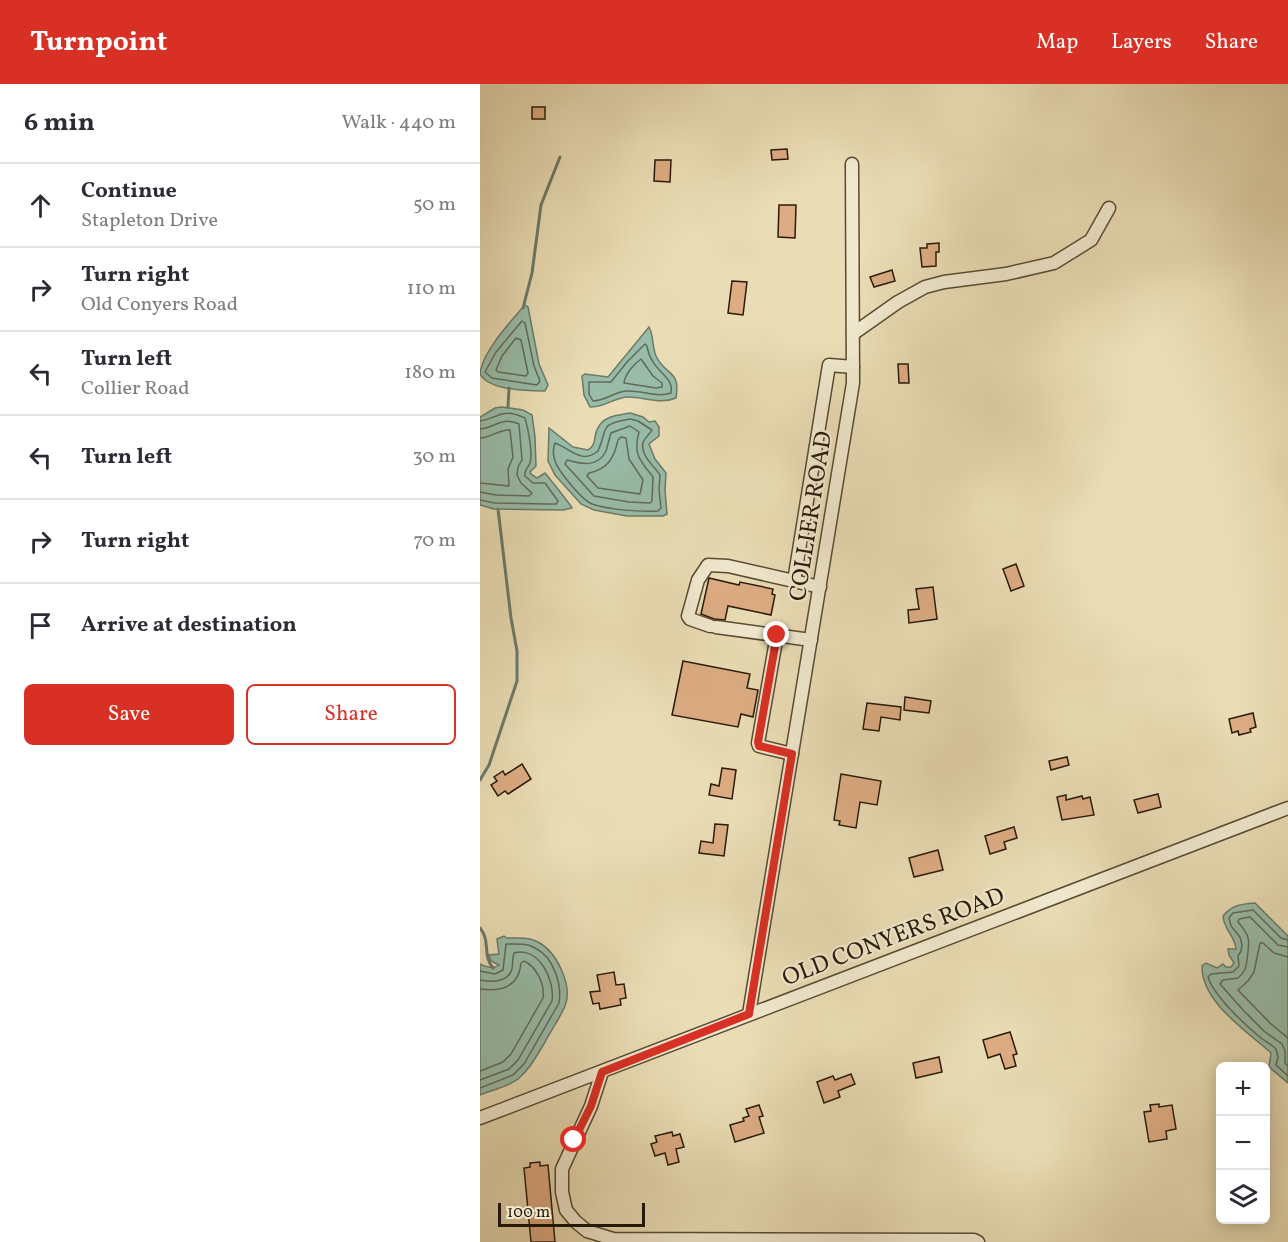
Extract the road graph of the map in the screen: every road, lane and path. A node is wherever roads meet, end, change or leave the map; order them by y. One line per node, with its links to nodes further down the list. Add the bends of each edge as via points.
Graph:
1 (852, 164): 3 (street, COLLIER ROAD)
2 (1108, 208): 3 (street, via 1091,240 1054,263 925,287)
3 (854, 333): 4 (street, COLLIER ROAD)
4 (853, 367): 5 (street, via 829,365); 6 (street, COLLIER ROAD)
5 (794, 581): 6 (street); 7 (street, via 708,565 698,580 690,620)
6 (819, 587): 8 (street, COLLIER ROAD)
7 (777, 635): 8 (street); 9 (street, via 758,742 759,746)
8 (811, 640): 9 (street, COLLIER ROAD)
9 (792, 754): 11 (street, COLLIER ROAD)
10 (1288, 808): 11 (street, OLD CONYERS ROAD)
11 (749, 1014): 12 (street, OLD CONYERS ROAD)
12 (602, 1072): 13 (street, OLD CONYERS ROAD); 14 (street, via 562,1169 562,1192 566,1210 581,1226)
13 (480, 1118)
14 (619, 1240): 15 (street)
15 (978, 1242)

